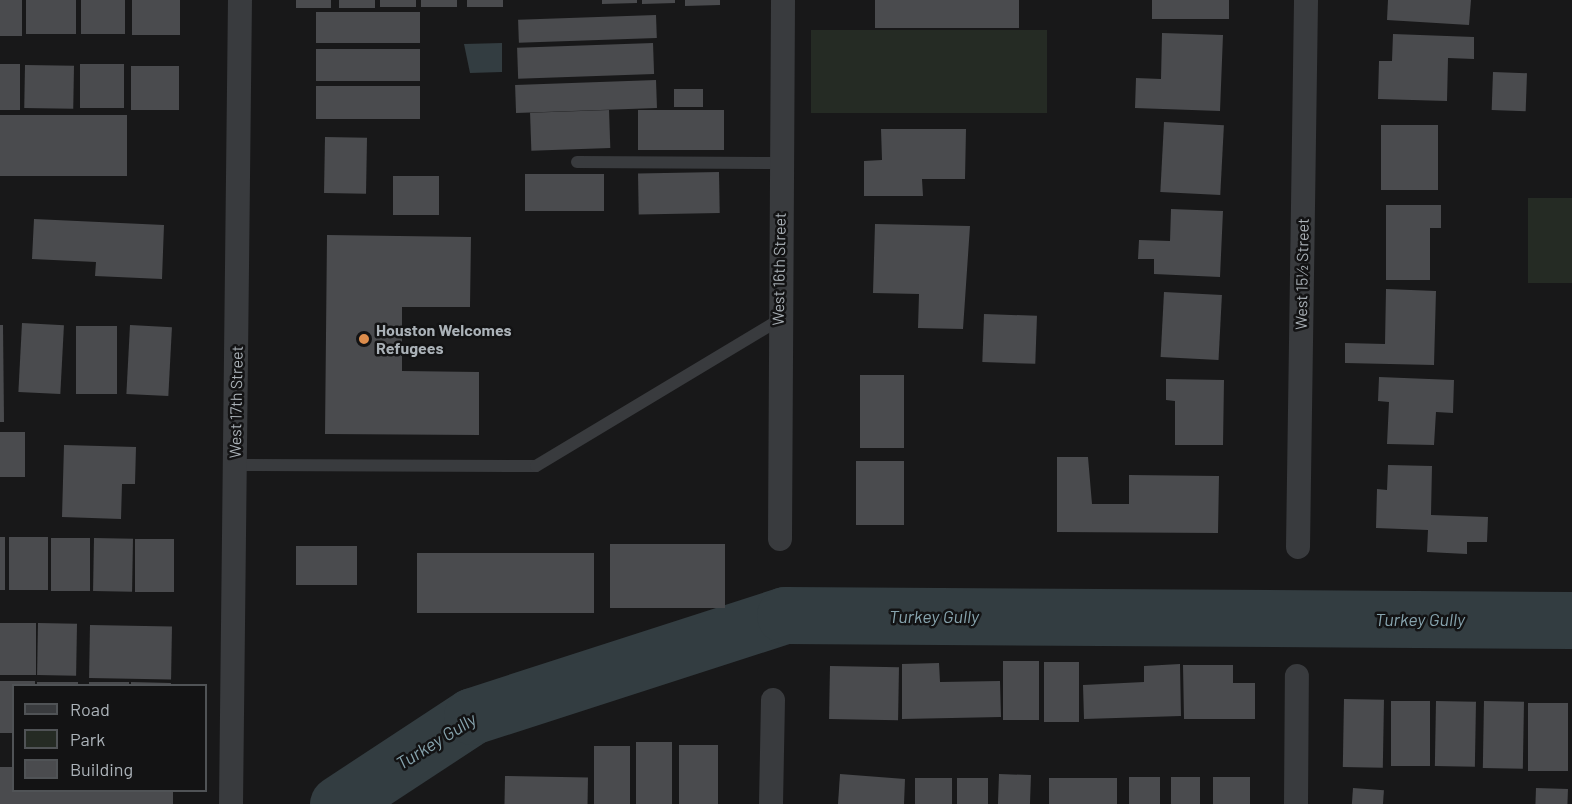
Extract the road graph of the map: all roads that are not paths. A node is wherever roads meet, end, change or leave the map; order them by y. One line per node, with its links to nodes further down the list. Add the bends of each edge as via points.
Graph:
1 (240, 0): 7 (street, West 17th Street)
2 (783, 0): 5 (street, West 16th Street)
3 (1306, 0): 9 (street, West 15½ Street)
4 (577, 162): 5 (lane)
5 (781, 163): 6 (street, West 16th Street)
6 (778, 320): 7 (lane, via 536,466); 8 (street, West 16th Street)
7 (235, 465): 12 (street, West 17th Street)
8 (780, 539)
9 (1298, 547)
10 (1297, 676): 14 (street)
11 (773, 700): 13 (street)
12 (231, 804)
13 (771, 804)
14 (1296, 804)

